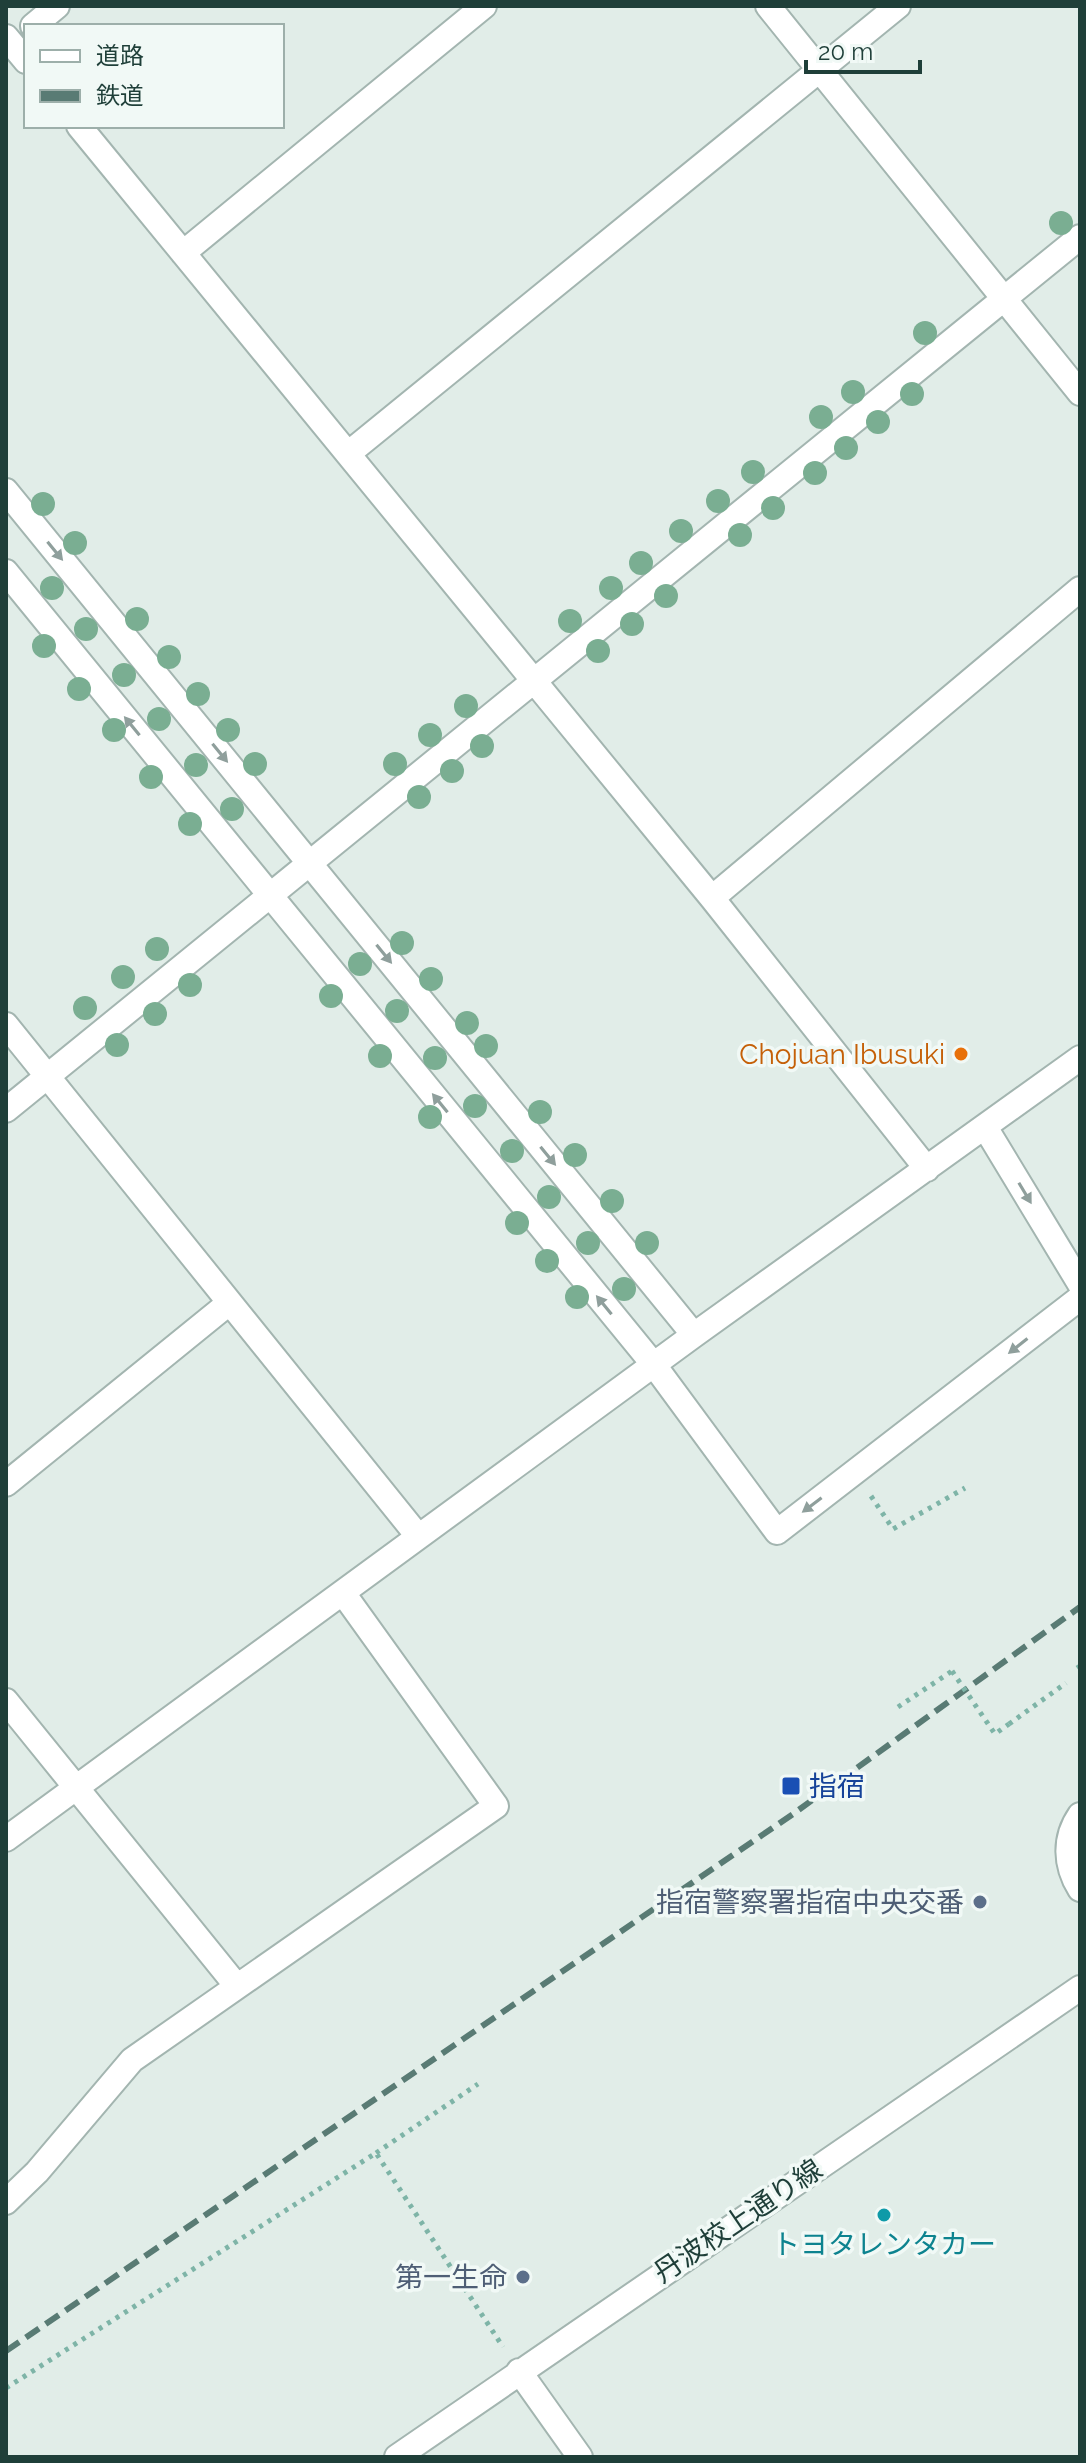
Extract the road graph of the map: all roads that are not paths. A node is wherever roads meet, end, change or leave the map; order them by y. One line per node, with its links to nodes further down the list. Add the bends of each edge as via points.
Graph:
1 (57, 6): 5 (street)
2 (484, 6): 9 (street)
3 (768, 6): 6 (street)
4 (898, 6): 6 (street)
5 (35, 24)
6 (818, 71): 10 (street); 12 (street)
7 (81, 128): 9 (street)
8 (1080, 237): 10 (street)
9 (183, 253): 12 (street)
10 (1004, 299): 11 (street); 16 (street)
11 (1080, 393)
12 (349, 453): 16 (street)
13 (6, 491): 17 (street, one-way to 17)
14 (6, 572): 18 (street, one-way to 14)
15 (1080, 589): 19 (street)
16 (535, 680): 17 (street); 19 (street)
17 (310, 863): 18 (street); 29 (street, one-way to 29)
18 (270, 895): 22 (street); 30 (street, one-way to 18)
19 (712, 898): 25 (street)
20 (6, 1025): 22 (street)
21 (1080, 1058): 24 (street)
22 (48, 1076): 23 (street); 28 (street)
23 (6, 1110)
24 (985, 1127): 25 (street); 26 (street, one-way to 26)
25 (927, 1169): 29 (street)
26 (1080, 1284)
27 (1080, 1298): 30 (street, one-way to 30, via 777,1532)
28 (229, 1303): 31 (street); 32 (street)
29 (694, 1335): 30 (street)
30 (654, 1365): 32 (street)
31 (6, 1484)
32 (418, 1536): 33 (street)
33 (343, 1593): 35 (street); 39 (street, via 496,1806)
34 (6, 1701): 35 (street)
35 (76, 1788): 37 (street); 39 (street)
36 (1080, 1815): 38 (street, via 1068,1851)
37 (6, 1839)
38 (1080, 1889)
39 (236, 1985): 41 (street, via 132,2060)
40 (1080, 1988): 42 (street, 丹波校上通り線)
41 (6, 2202)
42 (519, 2371): 43 (street, 丹波校上通り線); 44 (street)
43 (397, 2457)
44 (580, 2457)

